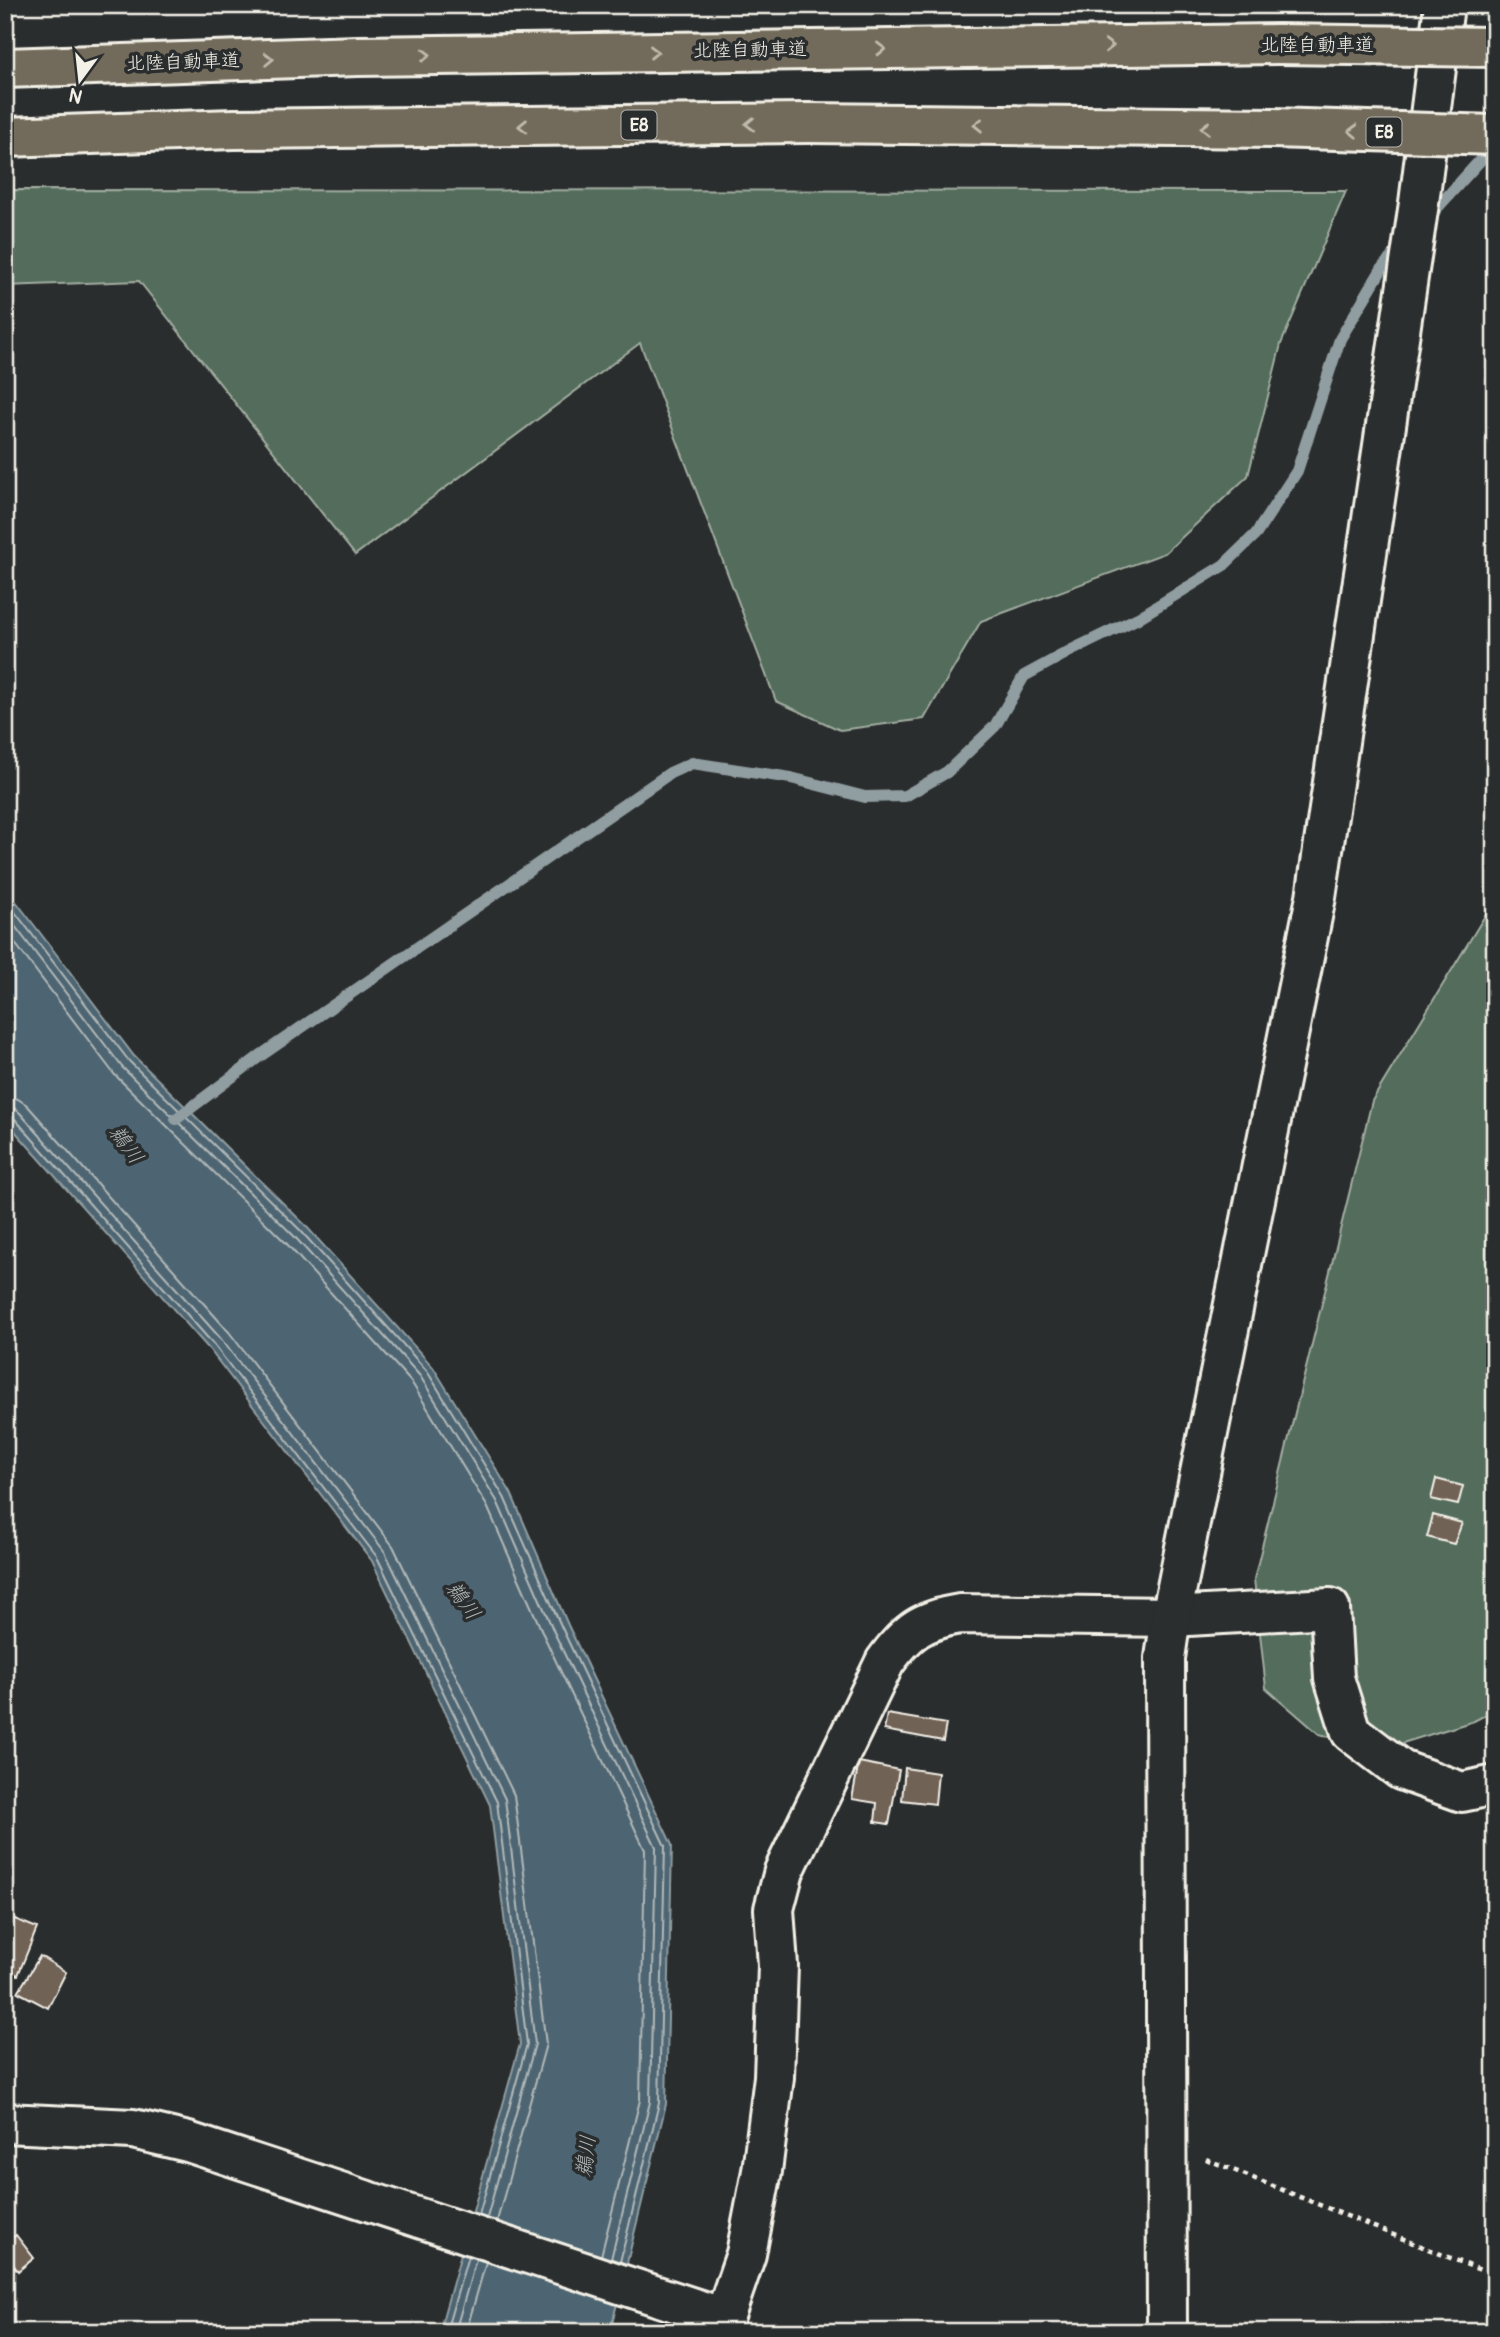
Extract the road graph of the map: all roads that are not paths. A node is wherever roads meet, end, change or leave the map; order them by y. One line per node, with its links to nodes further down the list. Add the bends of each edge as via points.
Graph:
1 (1444, 5): 6 (street, via 1316,897)
2 (1495, 47): 3 (highway, 北陸自動車道, one-way to 2, bridge, via 358,56 1278,44)
3 (5, 68)
4 (1495, 135): 5 (highway, E8, one-way to 5, bridge, via 795,123 234,129)
5 (5, 137)
6 (1171, 1617): 7 (street, via 1330,1608 1334,1678 1351,1732 1401,1770 1462,1792); 9 (street, via 960,1614 918,1626 885,1662 784,1871 774,1909 778,1966 774,2077 746,2254); 10 (street, via 1165,1658)
7 (1495, 1785)
8 (5, 2123): 9 (street, via 133,2129 188,2143 682,2304)
9 (722, 2325)
10 (1167, 2332)

